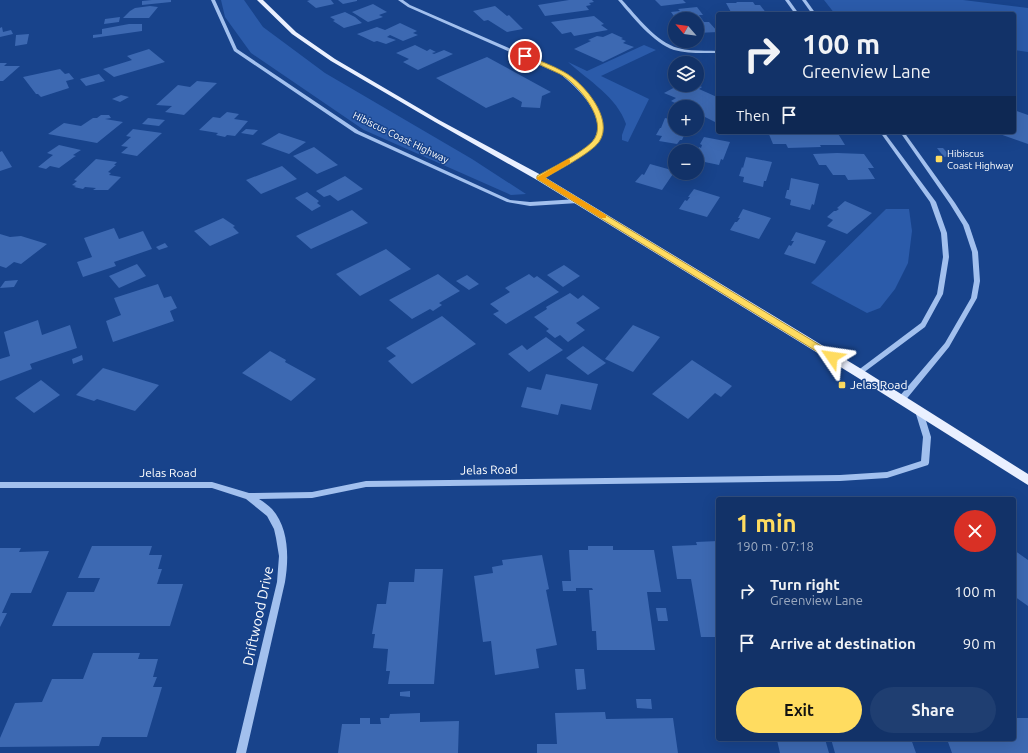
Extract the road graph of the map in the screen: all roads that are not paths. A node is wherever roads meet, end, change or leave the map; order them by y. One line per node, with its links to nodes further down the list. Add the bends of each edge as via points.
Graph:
1 (213, 0): 13 (street, Hibiscus Coast Highway, via 235,50 357,132 508,200 530,204)
2 (260, 0): 12 (main road, via 294,33 333,60)
3 (400, 0): 12 (street, via 562,73 574,81 589,99 599,115 600,134 596,142)
4 (620, 0): 9 (street, via 656,36 672,47)
5 (787, 0): 7 (street)
6 (804, 0): 8 (street)
7 (796, 12)
8 (813, 12)
9 (716, 52)
10 (883, 134): 14 (street, via 934,202 944,234 946,257 940,294 924,325)
11 (903, 134): 15 (street, via 966,225 975,252 977,281 974,298 947,345)
12 (540, 178): 13 (main road)
13 (578, 201): 14 (main road)
14 (859, 373): 15 (main road)
15 (901, 400): 16 (main road)
16 (919, 411): 17 (main road); 19 (street, Jelas Road, via 927,437 925,463 887,475 840,478 366,484 312,496)
17 (1028, 480)
18 (0, 486): 19 (street, Jelas Road, via 212,485)
19 (249, 496): 20 (street, Driftwood Drive, via 270,513 280,534 284,556 281,582)
20 (241, 753)

